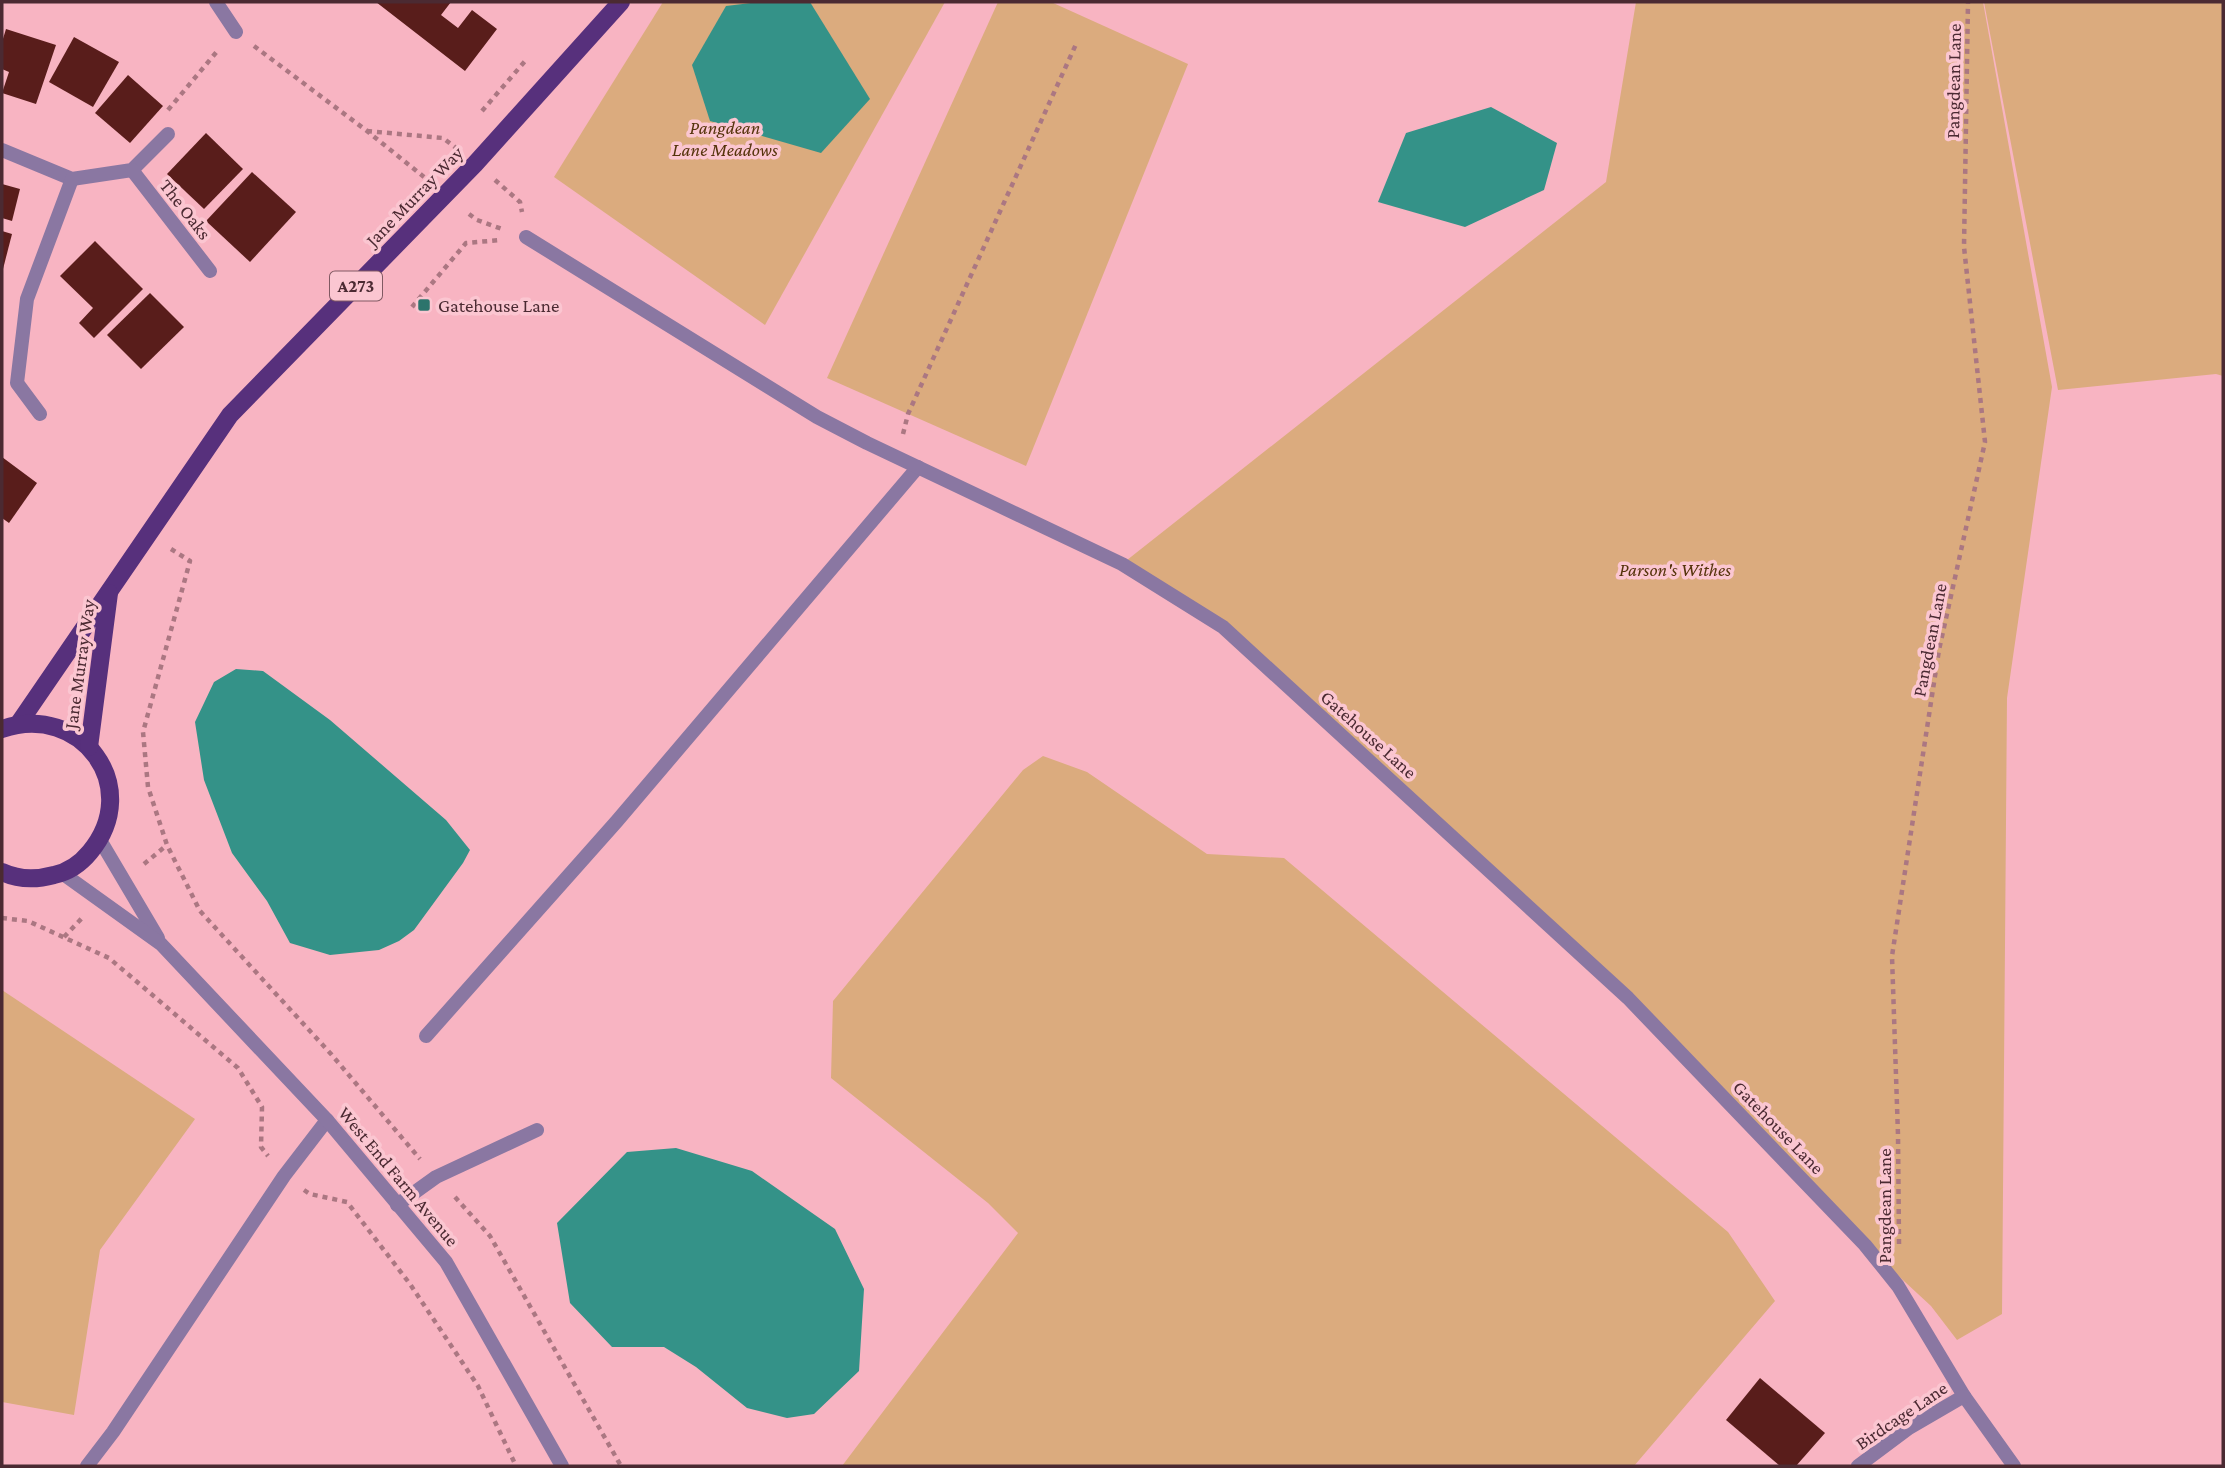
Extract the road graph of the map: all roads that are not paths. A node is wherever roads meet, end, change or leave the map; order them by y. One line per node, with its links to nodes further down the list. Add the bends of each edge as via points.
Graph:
1 (216, 2): 3 (street)
2 (621, 2): 12 (main road, Jane Murray Way / A273, via 475,163 230,415)
3 (236, 32)
4 (168, 134): 6 (street)
5 (2, 150): 7 (street)
6 (132, 170): 7 (street); 9 (street, The Oaks)
7 (72, 180): 10 (street, via 27,299 16,383)
8 (526, 237): 11 (street, Gatehouse Lane, via 817,417)
9 (210, 271)
10 (40, 414)
11 (918, 467): 19 (street); 23 (street, Gatehouse Lane, via 1122,564 1223,627 1628,998 1865,1245 1898,1286)
12 (111, 586): 13 (main road, Jane Murray Way / A273); 14 (main road, Jane Murray Way / A273)
13 (10, 726): 14 (main road, via 45,723 69,732)
14 (89, 747): 15 (main road, via 103,768 110,792 109,817)
15 (100, 840): 17 (main road, via 84,860); 18 (street, West End Farm Avenue)
16 (2, 872): 17 (main road, via 38,879)
17 (62, 873): 18 (street, West End Farm Avenue)
18 (161, 944): 20 (street, West End Farm Avenue)
19 (426, 1036)
20 (327, 1120): 22 (street, West End Farm Avenue); 24 (street)
21 (537, 1130): 22 (street, via 436,1177)
22 (397, 1205): 25 (street, West End Farm Avenue, via 446,1262)
23 (1964, 1396): 26 (street, Birdcage Lane, via 1909,1428); 27 (street, Gatehouse Lane)
24 (87, 1466)
25 (562, 1466)
26 (1858, 1466)
27 (2014, 1466)

